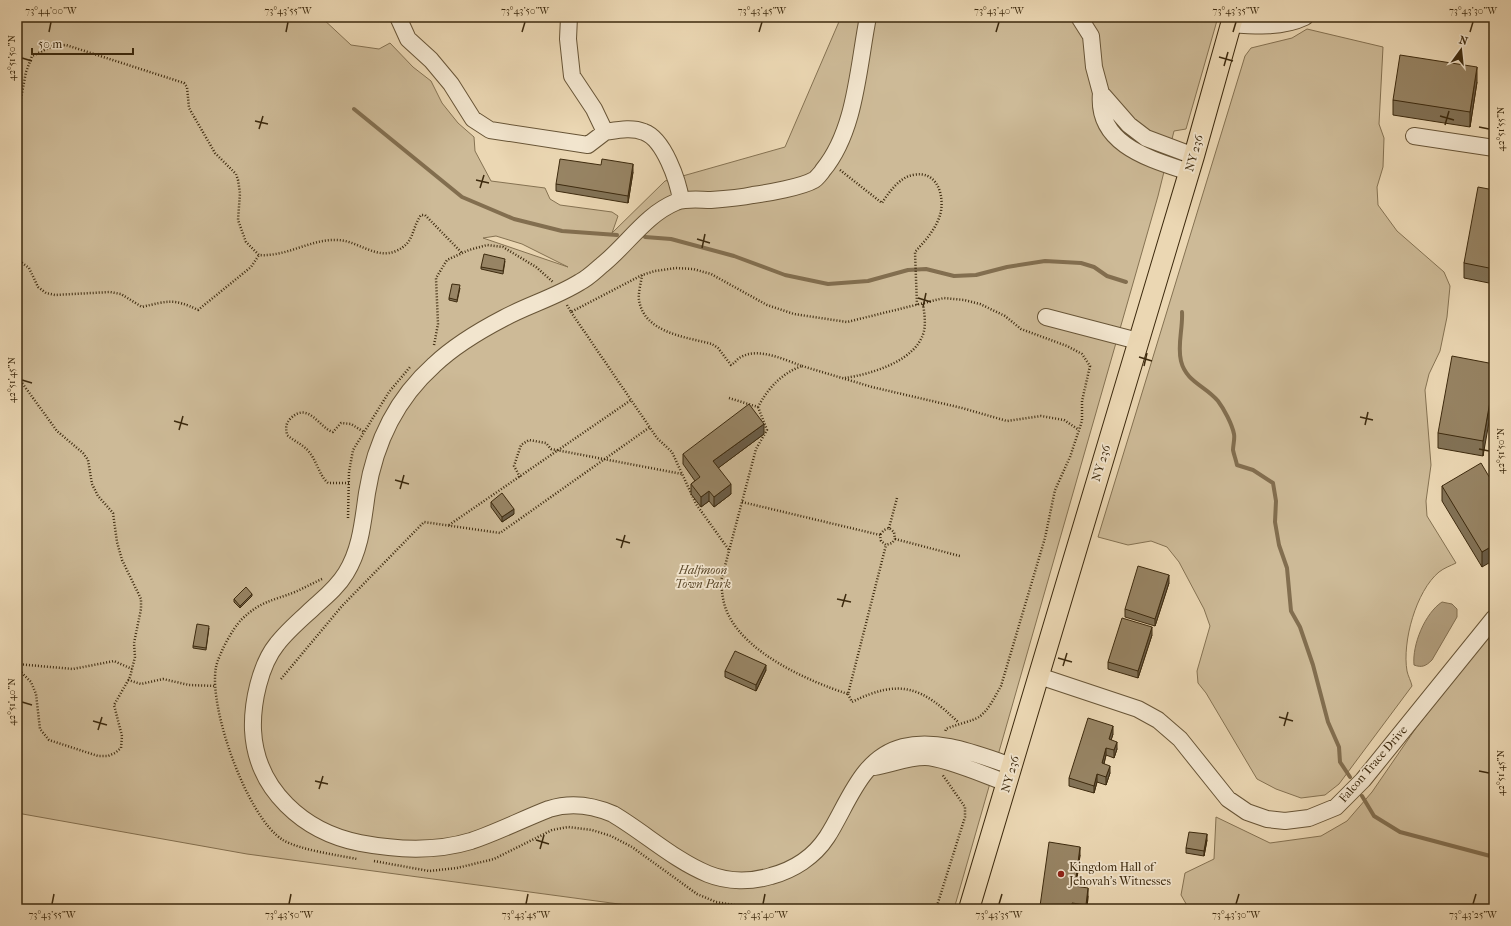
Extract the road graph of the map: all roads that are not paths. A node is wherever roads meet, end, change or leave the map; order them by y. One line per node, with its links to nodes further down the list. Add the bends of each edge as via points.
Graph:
1 (398, 17): 7 (street, via 408,39 431,60 451,84 474,119 490,130 588,145)
2 (568, 17): 7 (street, via 572,76 594,109)
3 (868, 17): 11 (street, via 849,124 830,162 815,180 775,192 739,198)
4 (1079, 17): 10 (street, via 1091,36 1094,67 1101,93 1128,125)
5 (1305, 17): 6 (street, via 1282,25 1257,26)
6 (1232, 21): 10 (main road, NY 236 / NY 236)
7 (605, 132): 11 (street, via 627,129 646,132 660,146 678,182)
8 (1414, 136): 9 (street)
9 (1494, 148)
10 (1191, 164): 13 (main road, NY 236 / NY 236)
11 (681, 200): 16 (street, via 654,213 607,262 580,283 504,318 467,339 434,364 412,387 395,411 386,427 375,459 367,493 364,523 355,554 346,573 333,590 275,646 260,682 254,703 254,741 258,759 273,790 305,822 329,834 347,840 397,848 431,849 467,842 561,805 588,806 613,814 689,864 709,874 731,880 757,880 797,866 814,853 826,838 852,790 874,762 903,747 953,748)
12 (1046, 316): 13 (street)
13 (1138, 341): 15 (main road, NY 236 / NY 236)
14 (1494, 618): 15 (street, Falcon Trace Drive, via 1363,780 1336,807 1309,818 1285,821 1267,819 1247,812 1228,799 1180,739 1158,720 1138,709)
15 (1039, 676): 16 (main road, NY 236 / NY 236)
16 (1010, 774): 17 (main road, NY 236 / NY 236)
17 (969, 909)

